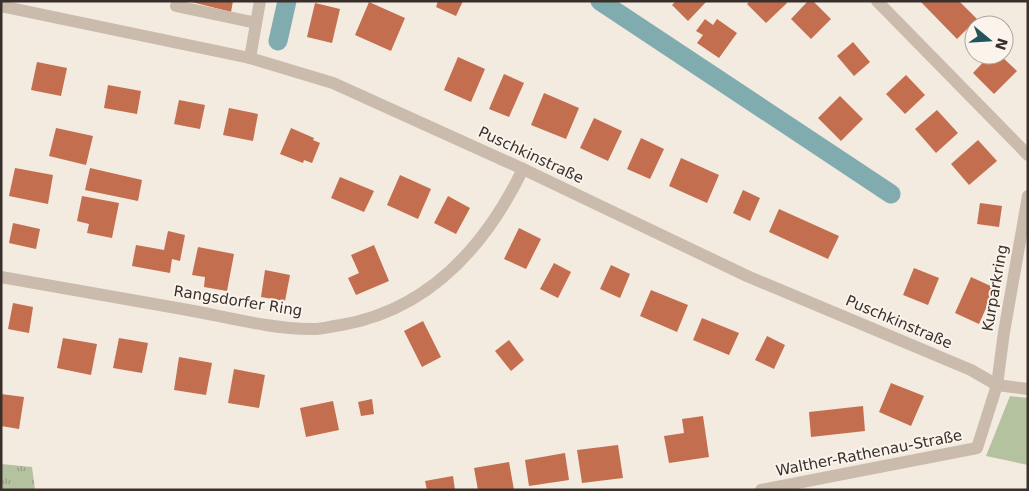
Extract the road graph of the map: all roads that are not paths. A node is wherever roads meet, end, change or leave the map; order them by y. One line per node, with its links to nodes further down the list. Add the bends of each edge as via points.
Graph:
1 (260, 1): 5 (street)
2 (876, 1): 7 (street)
3 (1, 6): 6 (street, Puschkinstraße)
4 (176, 6): 5 (street)
5 (256, 23): 6 (street)
6 (250, 58): 8 (street, Puschkinstraße, via 333,83)
7 (1028, 155)
8 (523, 169): 10 (street, Rangsdorfer Ring, via 496,217 439,282 398,308 356,322 312,330); 11 (street, Puschkinstraße, via 747,276 971,370)
9 (1028, 196): 11 (street, Kurparkring)
10 (1, 277)
11 (997, 385): 12 (street, Puschkinstraße); 13 (street, Walther-Rathenau-Straße, via 977,448)
12 (1028, 389)
13 (761, 490)

